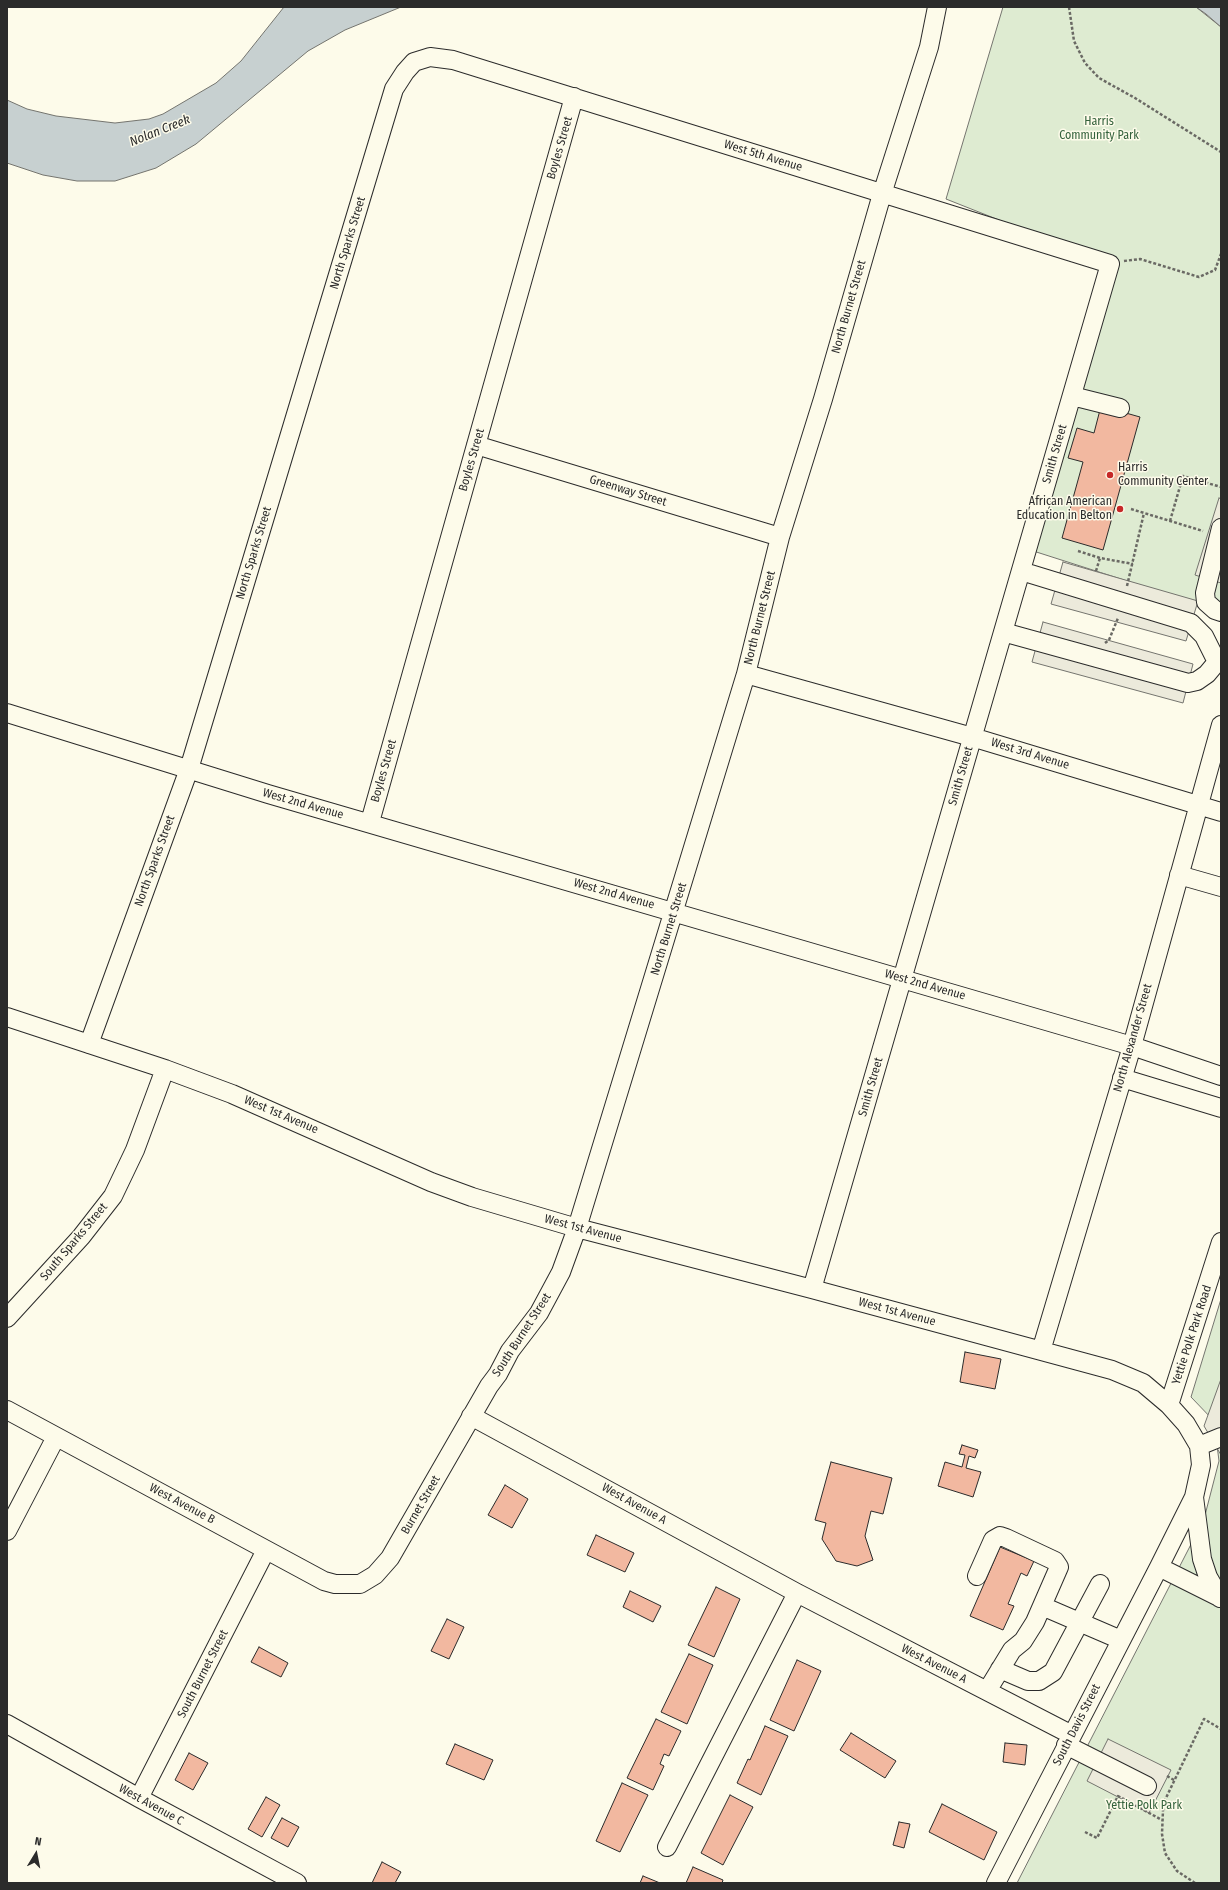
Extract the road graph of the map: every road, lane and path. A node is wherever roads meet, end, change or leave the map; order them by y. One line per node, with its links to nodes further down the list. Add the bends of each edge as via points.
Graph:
1 (937, 7): 6 (street, North Burnet Street, via 929,46)
2 (1069, 7): 5 (path, via 1077,46 1085,62 1100,78)
3 (414, 62): 4 (street, West 5th Avenue, via 430,57 452,60); 29 (street, North Sparks Street, via 404,72 394,89)
4 (574, 97): 6 (street, West 5th Avenue); 11 (street, Boyles Street)
5 (1221, 152)
6 (882, 194): 8 (street, West 5th Avenue); 16 (street, North Burnet Street)
7 (1221, 254): 8 (path, via 1215,270 1199,277 1140,259)
8 (1110, 264): 9 (street, Smith Street)
9 (1072, 396): 10 (street); 21 (street, Smith Street)
10 (1120, 408)
11 (476, 445): 16 (street, Greenway Street); 32 (street, Boyles Street)
12 (1221, 487): 14 (path, via 1183,476)
13 (1131, 509): 14 (path)
14 (1170, 521): 15 (path)
15 (1220, 532): 22 (street, via 1205,593 1206,602)
16 (780, 537): 25 (street, North Burnet Street)
17 (1078, 551): 18 (path)
18 (1100, 558): 19 (path); 20 (path)
19 (1133, 564)
20 (1096, 571)
21 (1021, 572): 23 (street, Smith Street); 24 (street, via 1192,623 1204,636)
22 (1221, 612)
23 (1003, 632): 24 (street, via 1188,683 1207,674); 28 (street, Smith Street)
24 (1219, 663)
25 (746, 674): 28 (street, West 3rd Avenue); 35 (street, North Burnet Street)
26 (7, 713): 29 (street, West 2nd Avenue)
27 (1221, 725): 30 (street, North Alexander Street)
28 (972, 737): 30 (street, West 3rd Avenue); 36 (street, Smith Street)
29 (189, 769): 32 (street, West 2nd Avenue); 38 (street, North Sparks Street)
30 (1199, 805): 31 (street, West 3rd Avenue); 33 (street, North Alexander Street)
31 (1221, 812)
32 (370, 822): 35 (street, West 2nd Avenue)
33 (1179, 875): 34 (street); 39 (street, North Alexander Street)
34 (1221, 887)
35 (674, 912): 36 (street, West 2nd Avenue); 44 (street, North Burnet Street)
36 (902, 978): 39 (street, West 2nd Avenue); 46 (street, Smith Street)
37 (7, 1017): 38 (street, West 1st Avenue)
38 (88, 1044): 40 (street, West 1st Avenue)
39 (1132, 1046): 41 (street, West 2nd Avenue); 42 (street, North Alexander Street)
40 (165, 1069): 44 (street, West 1st Avenue, via 232,1094 438,1185); 47 (street, South Sparks Street, via 135,1150 113,1196 81,1237)
41 (1221, 1076)
42 (1122, 1078): 43 (street); 48 (street, North Alexander Street)
43 (1221, 1108)
44 (577, 1228): 46 (street, West 1st Avenue); 51 (street, South Burnet Street, via 561,1272 539,1313 510,1351)
45 (1221, 1242): 49 (street, Yettie Polk Park Road)
46 (812, 1289): 48 (street, West 1st Avenue)
47 (7, 1318)
48 (1041, 1351): 49 (street, West 1st Avenue, via 1112,1370 1143,1383)
49 (1169, 1405): 54 (street, West 1st Avenue, via 1186,1424)
50 (7, 1410): 52 (street, West Avenue B)
51 (471, 1416): 60 (street, Burnet Street, via 390,1558 375,1575); 62 (street, West Avenue A)
52 (56, 1437): 56 (street); 57 (street, West Avenue B)
53 (1221, 1437): 54 (street)
54 (1199, 1446): 55 (street, via 1201,1465)
55 (1194, 1497): 58 (street, South Davis Street); 63 (street, via 1202,1558 1208,1577)
56 (7, 1531)
57 (266, 1550): 60 (street, West Avenue B, via 335,1584); 75 (street, South Burnet Street)
58 (1159, 1567): 63 (street); 66 (street, South Davis Street)
59 (977, 1576): 64 (street, via 993,1540 1000,1536 1006,1538 1055,1561 1059,1567)
60 (360, 1584)
61 (1100, 1584): 65 (street)
62 (797, 1593): 68 (street, West Avenue A); 80 (street)
63 (1221, 1598)
64 (1042, 1606): 65 (street); 67 (street, via 1023,1641 1012,1650)
65 (1080, 1623): 66 (street); 67 (street, via 1053,1672 1039,1681 1028,1681)
66 (1121, 1640): 71 (street, South Davis Street)
67 (1000, 1669): 68 (street)
68 (987, 1691): 71 (street, West Avenue A)
69 (7, 1724): 75 (street, West Avenue C)
70 (1221, 1729): 73 (path, via 1204,1718)
71 (1069, 1740): 74 (street, West Avenue A); 82 (street, South Davis Street)
72 (1167, 1776): 73 (path)
73 (1174, 1780): 77 (path)
74 (1147, 1786)
75 (139, 1798): 81 (street, West Avenue C)
76 (1162, 1798): 77 (path)
77 (1165, 1800): 78 (path)
78 (1162, 1820): 79 (path, via 1118,1796 1097,1838); 83 (path, via 1165,1853 1177,1871)
79 (1085, 1832)
80 (667, 1847)
81 (298, 1883)
82 (996, 1883)
83 (1195, 1883)

